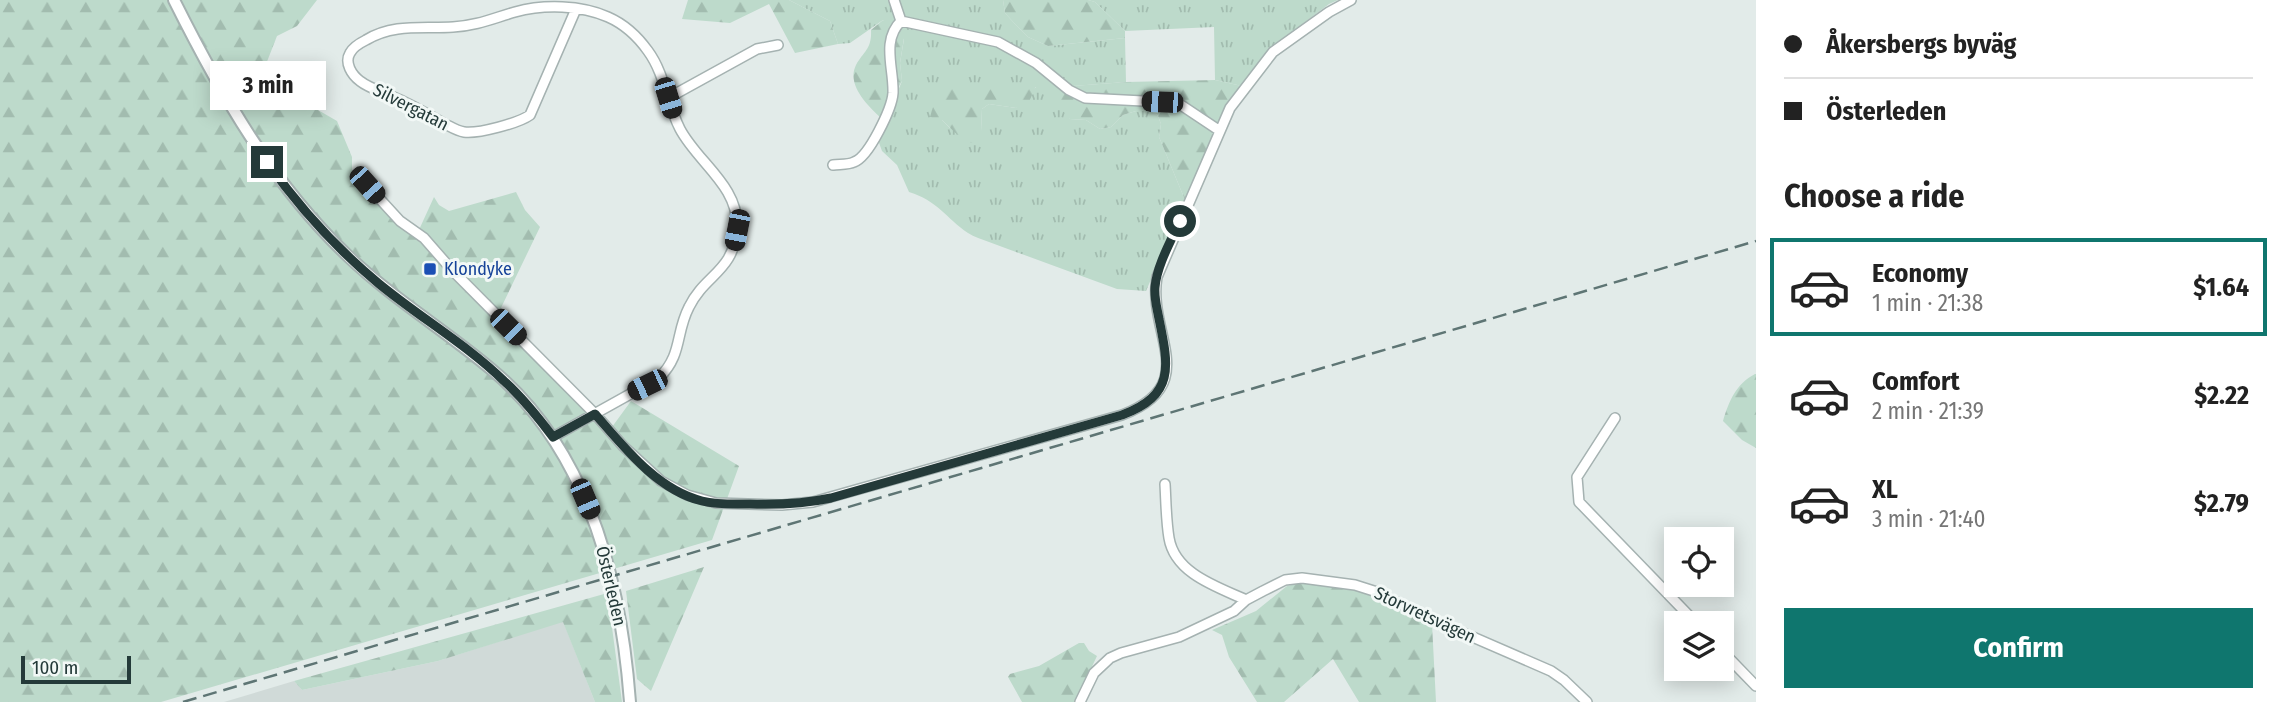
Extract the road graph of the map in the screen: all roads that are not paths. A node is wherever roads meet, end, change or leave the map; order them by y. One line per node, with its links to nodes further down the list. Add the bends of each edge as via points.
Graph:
1 (174, 0): 13 (street, Österleden, via 238,120 300,206 379,285 504,380)
2 (894, 0): 5 (street)
3 (1351, 0): 8 (street, via 1269,56 1230,108)
4 (576, 9): 4 (street, Silvergatan, via 536,8 472,25 389,30 353,49 349,66 362,82 456,130 473,132 517,121 530,114); 7 (street, Silvergatan, via 609,18 630,30 655,61)
5 (901, 21): 8 (street, via 998,42 1085,98 1181,105); 9 (street, via 890,41 890,106 865,156 854,163)
6 (778, 45): 7 (street, via 757,49)
7 (668, 98): 11 (street, Silvergatan, via 686,139 726,187 737,220 734,245 725,266 690,304 668,368 659,378)
8 (1220, 131): 11 (street, via 1157,277 1155,299 1166,370 1154,396 1137,409 799,505 716,503 687,495 641,464)
9 (833, 164)
10 (367, 185): 11 (street)
11 (595, 414): 13 (street, Silvergatan)
12 (1615, 418): 16 (street, via 1577,477 1579,502)
13 (553, 437): 19 (street, Österleden, via 592,514 610,573)
14 (1165, 484): 15 (street, via 1169,541 1178,561 1215,587)
15 (1246, 600): 20 (street, Storvretsvägen, via 1234,611 1179,637 1110,658 1094,673); 21 (street, Storvretsvägen, via 1285,580 1355,585 1551,671)
16 (1684, 611)
17 (1734, 663): 18 (street)
18 (1756, 686)
19 (630, 702)
20 (1080, 702)
21 (1587, 702)

